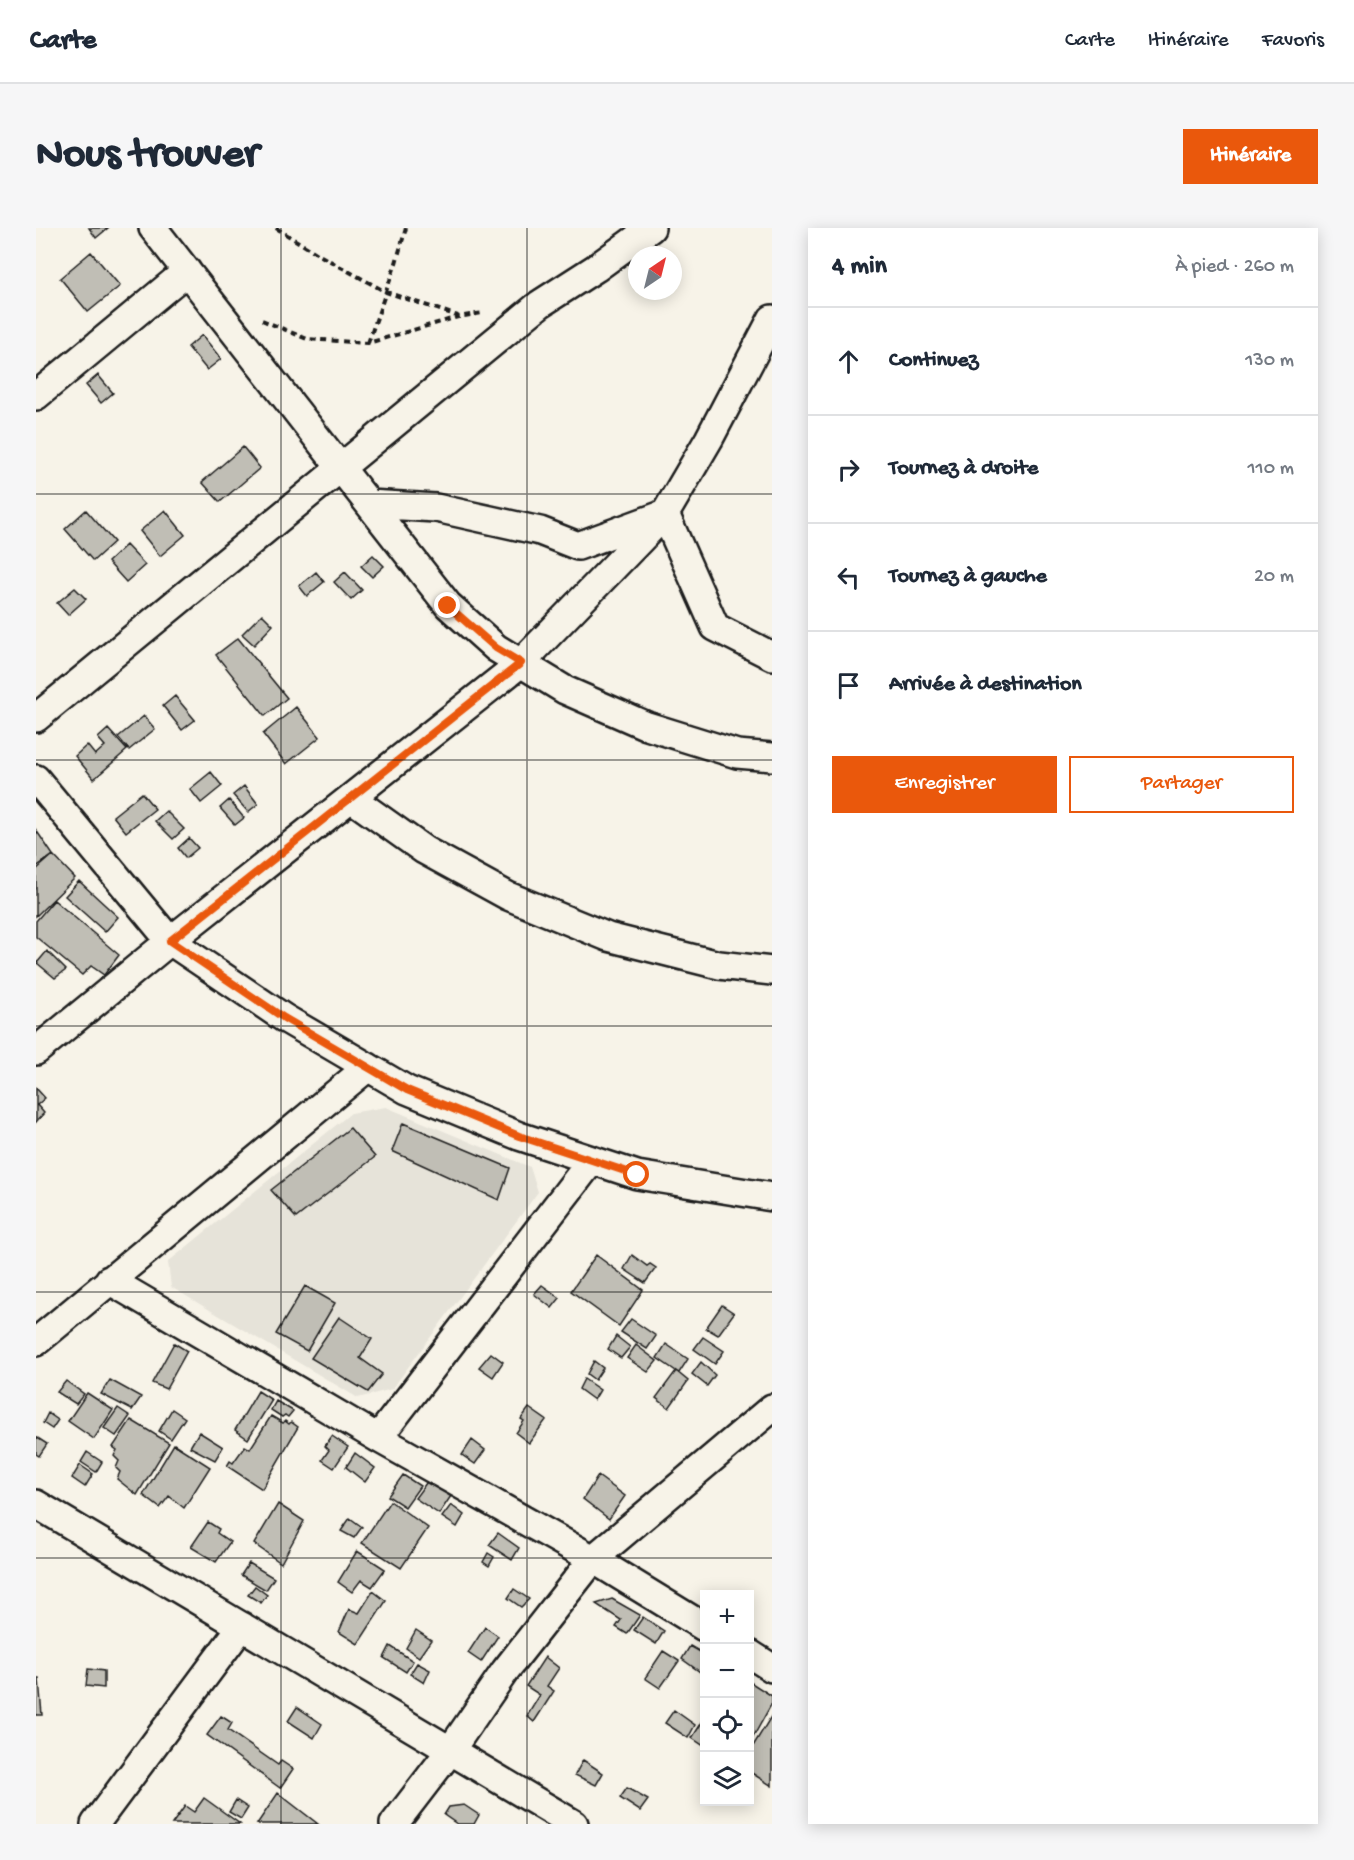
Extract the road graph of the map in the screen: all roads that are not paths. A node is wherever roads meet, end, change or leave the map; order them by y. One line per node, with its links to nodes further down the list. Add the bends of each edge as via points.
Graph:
1 (153, 228): 3 (street)
2 (651, 228): 6 (street, via 540,304)
3 (187, 271): 5 (street); 6 (street)
4 (772, 319): 8 (street)
5 (36, 396)
6 (340, 468): 7 (street); 11 (street)
7 (369, 504): 8 (street, via 436,508 540,531 578,546); 10 (street, via 448,606 496,648)
8 (666, 514): 9 (street, via 715,627); 10 (street)
9 (772, 656)
10 (521, 663): 12 (street, via 565,690 647,726 737,754); 14 (street)
11 (36, 718)
12 (772, 757)
13 (36, 779): 15 (street)
14 (351, 798): 15 (street); 16 (street, via 424,850 508,896 608,937 718,964)
15 (170, 941): 17 (street); 18 (street, via 284,1018)
16 (772, 971)
17 (36, 1051)
18 (368, 1067): 19 (street, via 407,1090 519,1136); 21 (street)
19 (592, 1160): 20 (street, via 637,1175); 24 (street)
20 (772, 1197)
21 (109, 1280): 22 (street); 24 (street)
22 (36, 1342)
23 (772, 1408): 26 (street)
24 (378, 1438): 26 (street)
25 (36, 1504): 28 (street)
26 (593, 1560): 27 (street); 31 (street, via 505,1671)
27 (700, 1624)
28 (242, 1626): 31 (street); 32 (street)
29 (754, 1657): 30 (street)
30 (772, 1668)
31 (450, 1751): 33 (street); 34 (street)
32 (95, 1824)
33 (394, 1824)
34 (574, 1824)

